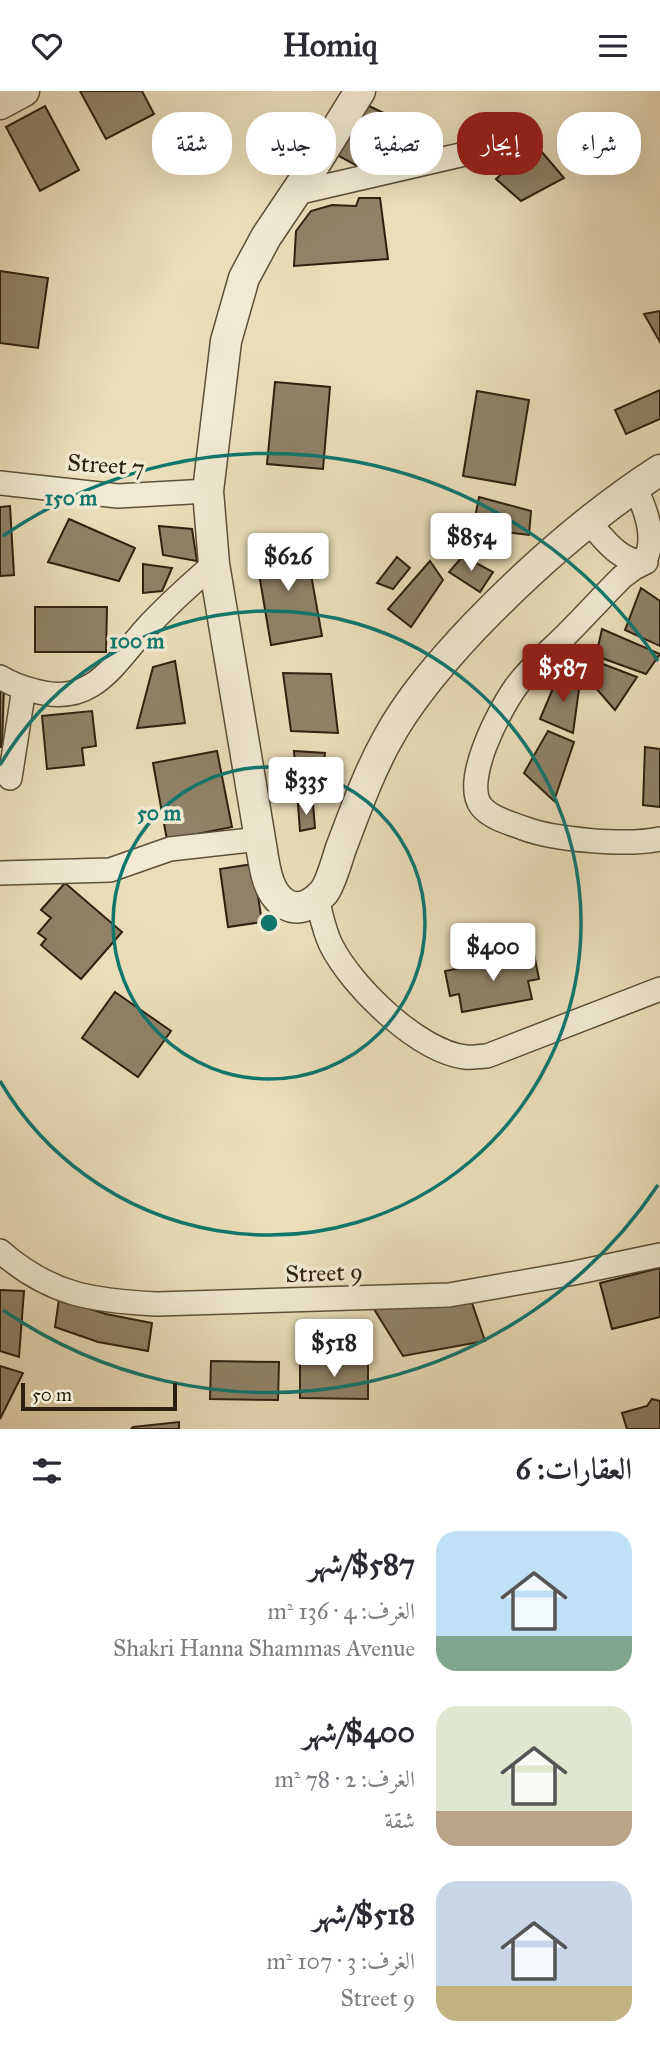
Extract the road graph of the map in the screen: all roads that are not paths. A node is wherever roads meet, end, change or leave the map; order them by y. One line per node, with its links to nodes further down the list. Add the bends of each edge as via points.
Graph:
1 (24, 91): 3 (street)
2 (360, 91): 5 (street)
3 (0, 104)
4 (457, 156): 5 (street)
5 (296, 193): 9 (street, via 266,237 237,298 226,341)
6 (660, 470): 8 (street)
7 (0, 483): 9 (street, Street 7, via 118,496)
8 (635, 487): 10 (street); 12 (street, via 649,525)
9 (208, 491): 11 (street)
10 (589, 522): 12 (street, via 614,549); 19 (street, via 500,600 417,694 387,740 326,890)
11 (214, 564): 14 (street, via 170,603 107,675 88,688 71,695 50,695); 16 (street)
12 (650, 567): 17 (street, via 634,568 622,577 516,687 499,713 475,787 477,799 489,813 536,832 625,842)
13 (0, 677): 14 (street)
14 (24, 688): 15 (street)
15 (10, 778)
16 (260, 839): 18 (street, via 170,849 110,870); 19 (street, via 274,894 295,908)
17 (660, 839)
18 (0, 873)
19 (317, 899): 20 (street, via 331,944 355,982 427,1044 465,1057 486,1056)
20 (660, 989)
21 (0, 1251): 22 (street, Street 9, via 66,1292 121,1303 157,1304 449,1295)
22 (660, 1255)

